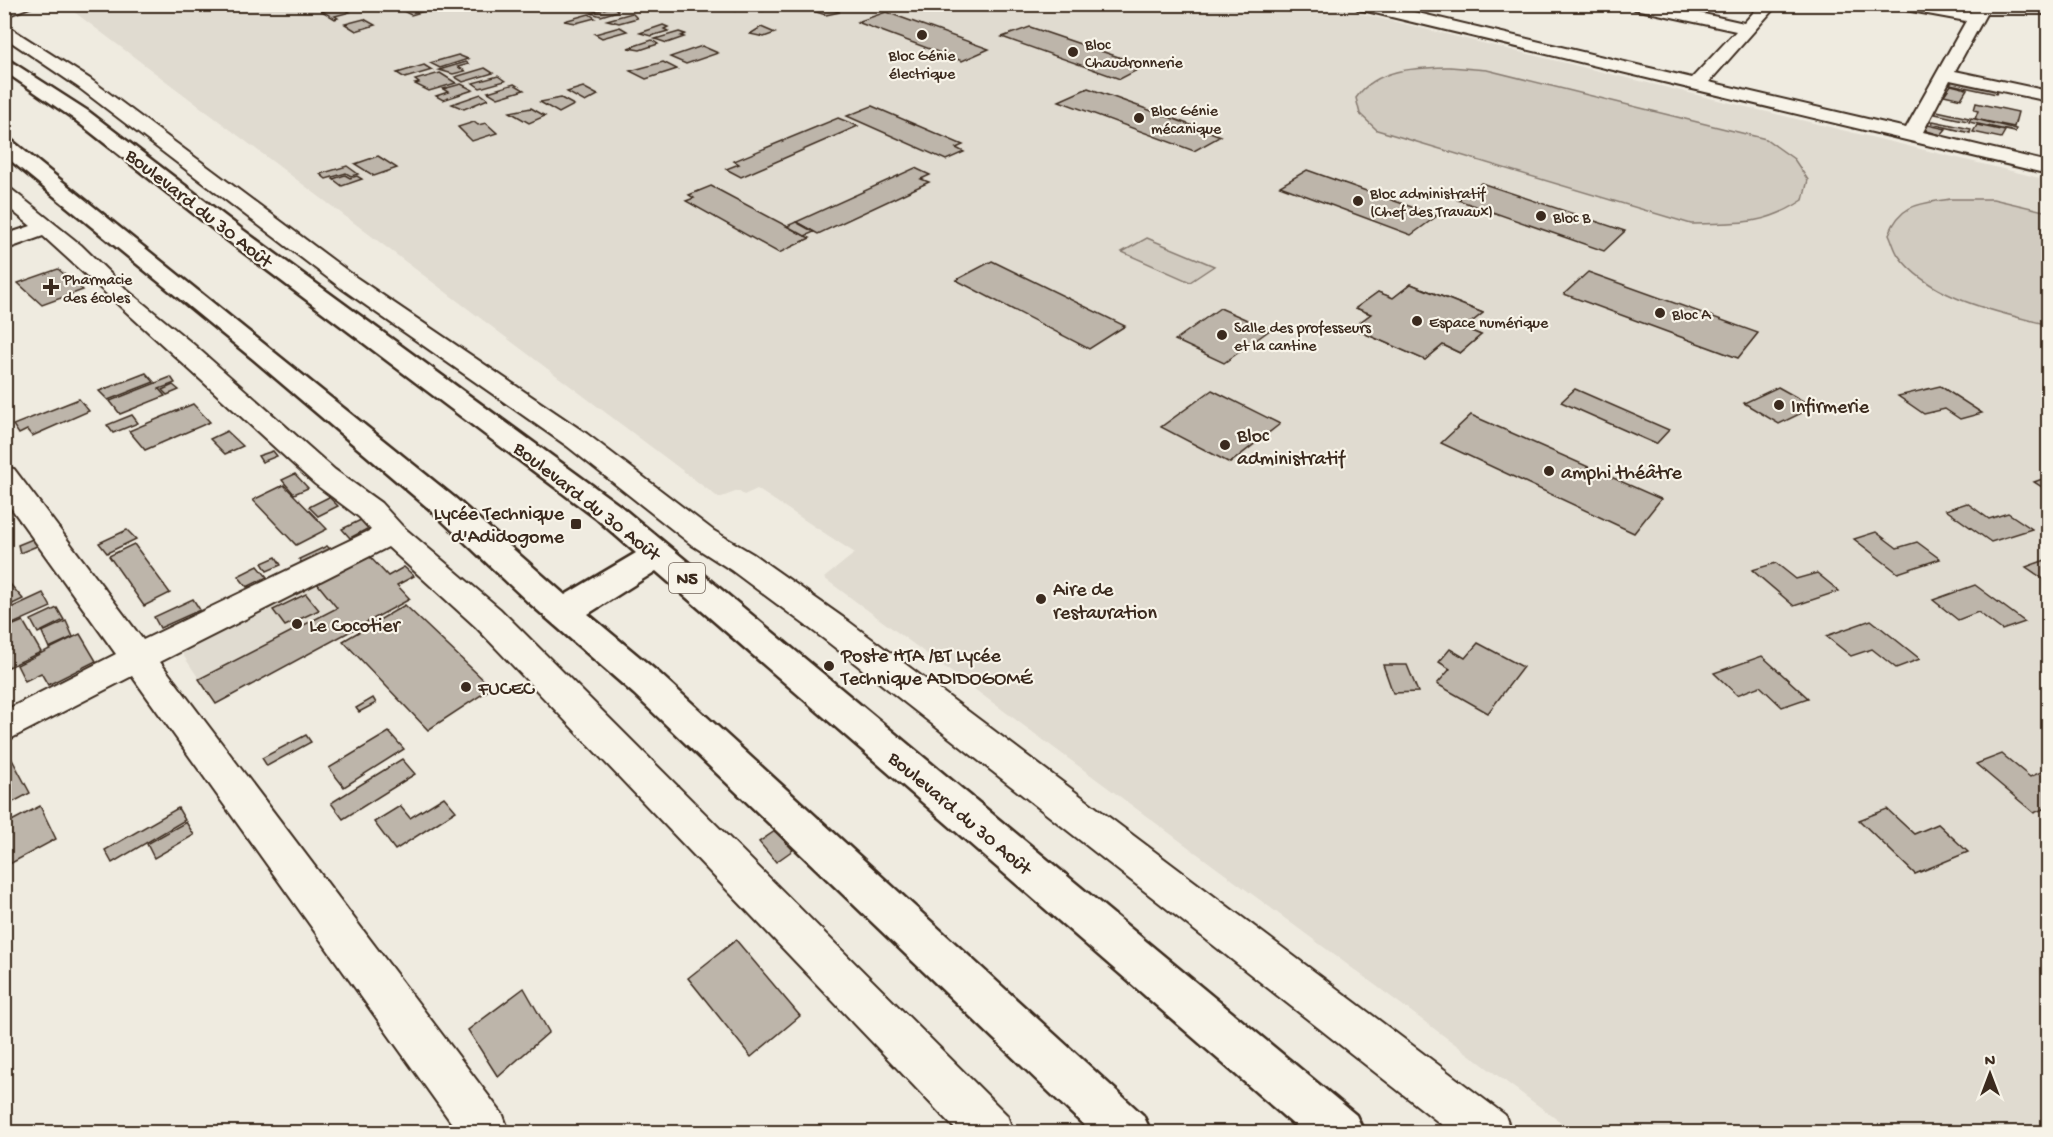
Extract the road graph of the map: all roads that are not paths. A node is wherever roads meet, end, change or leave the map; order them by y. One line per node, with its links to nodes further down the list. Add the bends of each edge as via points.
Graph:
1 (30, 4): 8 (street)
2 (1358, 4): 13 (street)
3 (1635, 4): 10 (street)
4 (1770, 4): 10 (street)
5 (1900, 4): 7 (street)
6 (2049, 9): 7 (street)
7 (1980, 10): 12 (street)
8 (4, 12)
9 (4, 29): 31 (street, via 84,83 349,282 577,440 703,538 836,630)
10 (1748, 29): 13 (street)
11 (4, 63): 23 (highway, Boulevard du 30 Août / N5, via 81,115)
12 (1945, 74): 14 (street); 15 (street)
13 (1696, 85): 15 (street)
14 (2049, 96)
15 (1911, 135): 17 (street)
16 (4, 144): 24 (highway, via 394,462)
17 (2049, 168)
18 (4, 193): 19 (street)
19 (45, 228): 20 (street); 22 (street)
20 (4, 243)
21 (4, 477): 25 (street)
22 (392, 533): 25 (street); 27 (street, via 488,618)
23 (659, 554): 24 (highway); 30 (highway, Boulevard du 30 Août / N5)
24 (563, 613): 29 (highway, via 647,684)
25 (137, 658): 26 (street); 28 (street)
26 (4, 728)
27 (977, 1128)
28 (486, 1132)
29 (1126, 1132)
30 (1339, 1132)
31 (1488, 1132)

